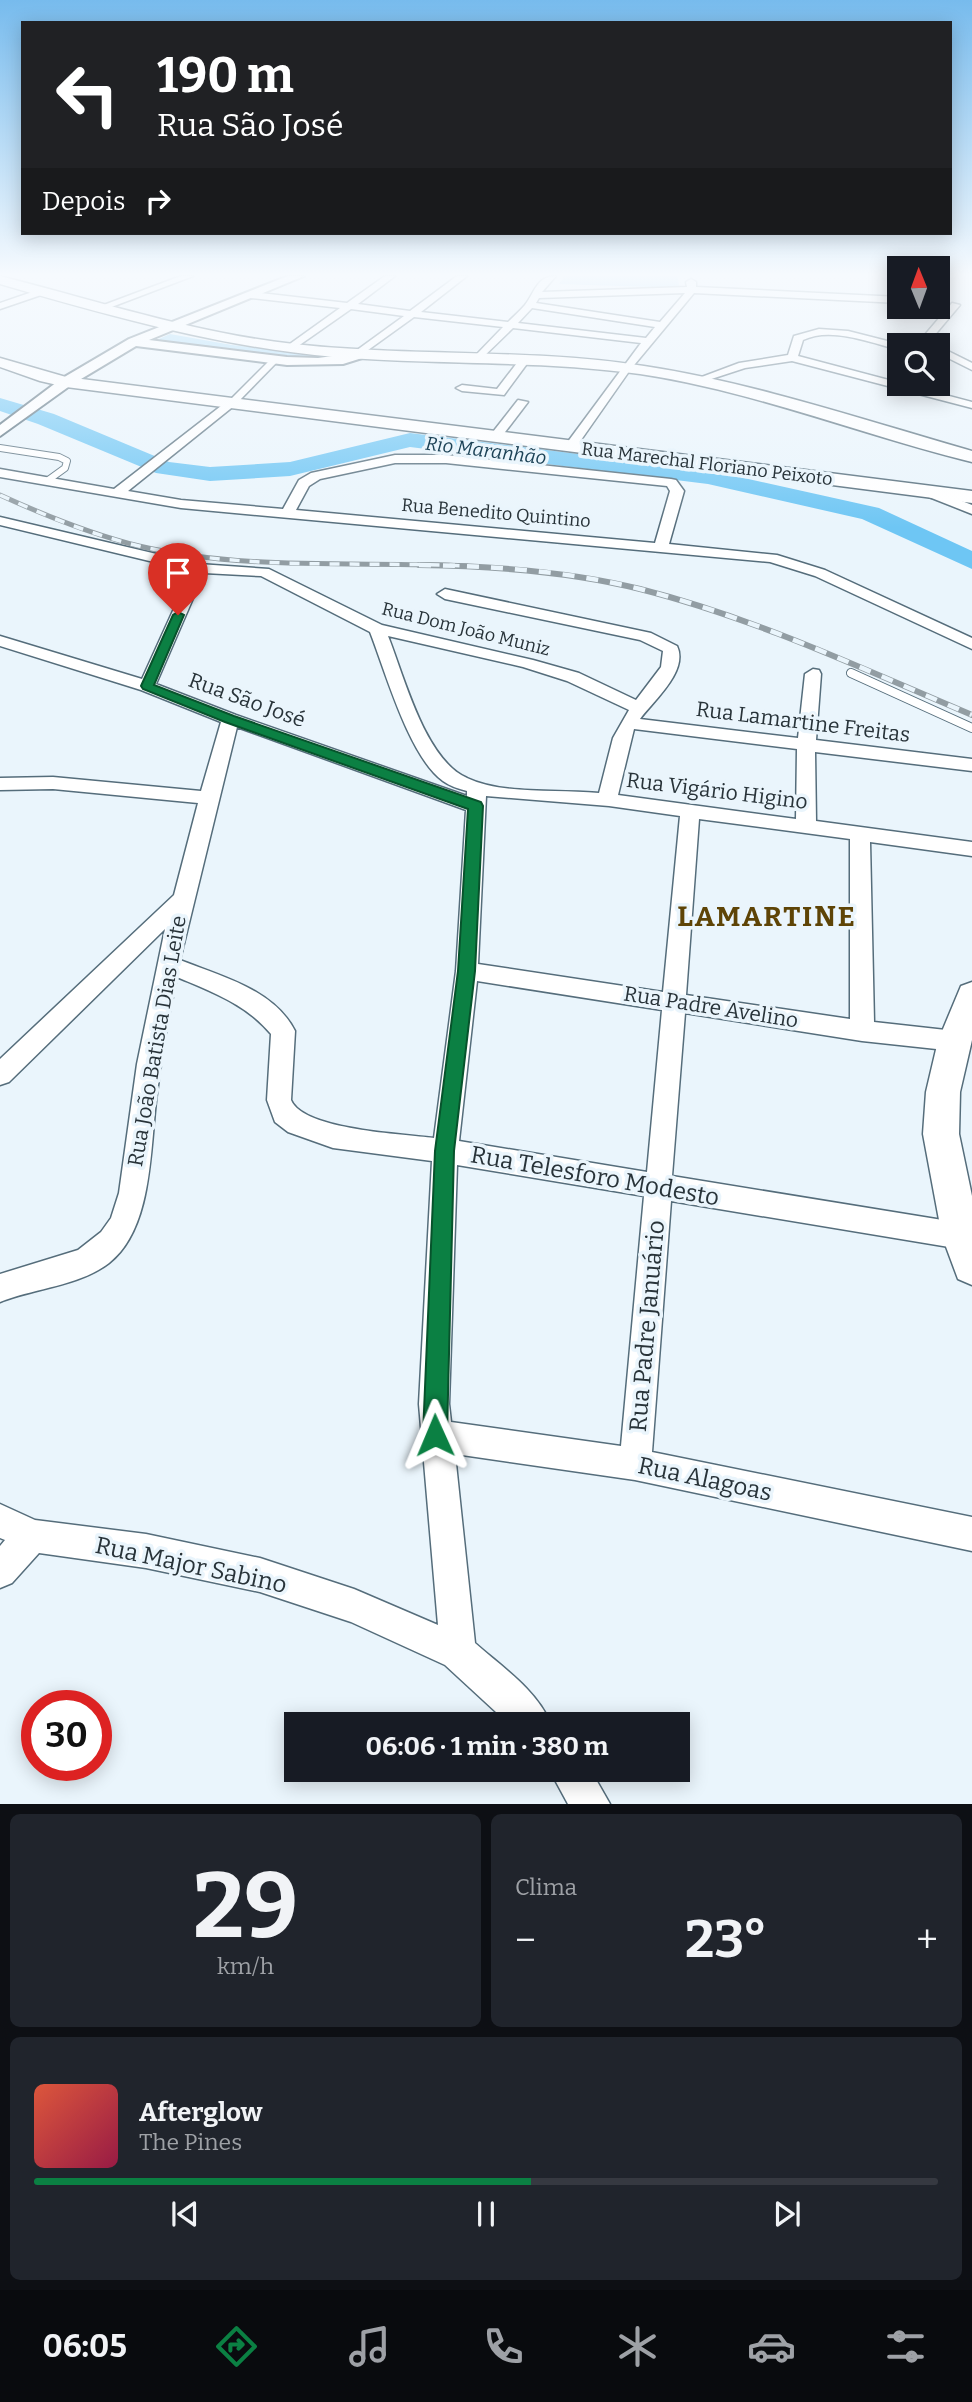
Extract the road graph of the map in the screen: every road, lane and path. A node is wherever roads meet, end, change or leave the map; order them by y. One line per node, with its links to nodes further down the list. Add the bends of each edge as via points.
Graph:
1 (103, 360): 13 (street)
2 (275, 360): 17 (street)
3 (316, 360): 4 (street)
4 (346, 360)
5 (512, 360): 9 (main road)
6 (632, 360): 11 (street)
7 (777, 360): 12 (street, via 743,365)
8 (801, 360): 19 (street)
9 (524, 361): 11 (main road); 15 (street)
10 (0, 362): 13 (main road, Rua Marechal Floriano Peixoto)
11 (626, 368): 12 (main road); 22 (street)
12 (696, 381): 24 (main road, via 856,421)
13 (66, 382): 17 (main road, Rua Marechal Floriano Peixoto); 20 (street)
14 (462, 388): 15 (street)
15 (500, 393): 16 (street)
16 (536, 395)
17 (234, 401): 21 (main road, Rua Marechal Floriano Peixoto); 28 (street)
18 (522, 402): 21 (street)
19 (970, 402)
20 (4, 429)
21 (495, 437): 22 (main road, Rua Marechal Floriano Peixoto)
22 (570, 447): 25 (main road, Rua Marechal Floriano Peixoto)
23 (0, 448): 27 (lane, via 67,461 65,468)
24 (972, 457)
25 (675, 471): 29 (main road, Rua Marechal Floriano Peixoto); 32 (street, via 649,480 446,459 395,459 316,476 297,492); 34 (street, via 677,491)
26 (0, 473): 27 (street, Rua Benedito Quintino)
27 (47, 481): 28 (street, Rua Benedito Quintino)
28 (118, 492): 32 (street, Rua Benedito Quintino)
29 (929, 492): 30 (main road, Rua Marechal Floriano Peixoto); 31 (street)
30 (972, 497)
31 (972, 510)
32 (287, 515): 34 (street, Rua Benedito Quintino)
33 (0, 521): 35 (street, Rua Dom João Muniz)
34 (661, 547): 39 (street, Rua Benedito Quintino, via 772,558 800,566)
35 (199, 568): 37 (street, Rua Dom João Muniz, via 271,575); 42 (street)
36 (445, 594): 43 (street, via 645,636 666,645 673,655 667,672)
37 (377, 629): 43 (street, Rua Dom João Muniz, via 573,677); 51 (street, via 431,756 447,776)
38 (0, 641): 42 (street, Rua São José)
39 (972, 645)
40 (851, 673): 45 (lane)
41 (813, 674): 46 (street)
42 (147, 686): 44 (street, Rua São José)
43 (633, 716): 46 (street, Rua Lamartine Freitas); 53 (street)
44 (230, 719): 51 (street, Rua São José); 52 (street, Rua João Batista Dias Leite)
45 (972, 728)
46 (806, 746): 47 (street, Rua Lamartine Freitas); 55 (street)
47 (972, 765)
48 (0, 773): 49 (street, via 31,774)
49 (53, 783): 50 (street); 52 (street)
50 (0, 784)
51 (470, 792): 53 (street, Rua Vigário Higino); 60 (street)
52 (208, 798): 58 (street, Rua João Batista Dias Leite)
53 (607, 800): 54 (street, Rua Vigário Higino)
54 (690, 812): 55 (street, Rua Vigário Higino); 62 (street, Rua Padre Januário)
55 (806, 825): 56 (street, Rua Vigário Higino)
56 (860, 835): 57 (street, Rua Vigário Higino); 63 (street)
57 (972, 849)
58 (182, 900): 59 (street, Rua João Batista Dias Leite); 65 (street)
59 (168, 964): 66 (street, Rua Telesforo Modesto, via 256,1004 283,1031 279,1100 284,1114 297,1124 333,1136); 69 (street, Rua João Batista Dias Leite, via 142,1104 130,1205 120,1227 102,1252)
60 (467, 971): 62 (street, Rua Padre Avelino); 66 (street)
61 (972, 995): 64 (main road)
62 (673, 1001): 63 (street, Rua Padre Avelino); 67 (street, Rua Padre Januário)
63 (862, 1031): 64 (street, Rua Padre Avelino)
64 (955, 1041): 68 (main road, via 943,1092 941,1134)
65 (0, 1075)
66 (445, 1151): 67 (street, Rua Telesforo Modesto); 70 (street)
67 (658, 1187): 68 (street, Rua Telesforo Modesto); 71 (street, Rua Padre Januário)
68 (967, 1250)
69 (0, 1288)
70 (435, 1435): 71 (street, Rua Alagoas); 76 (street)
71 (635, 1464): 73 (street, Rua Alagoas)
72 (0, 1520): 74 (street, Rua Major Sabino)
73 (972, 1534)
74 (32, 1536): 75 (street); 76 (street, Rua Major Sabino, via 146,1550 260,1575 355,1606)
75 (0, 1571)
76 (457, 1652): 77 (street, Rua Major Sabino)
77 (523, 1712)
78 (577, 1782): 79 (street)
79 (591, 1804)

